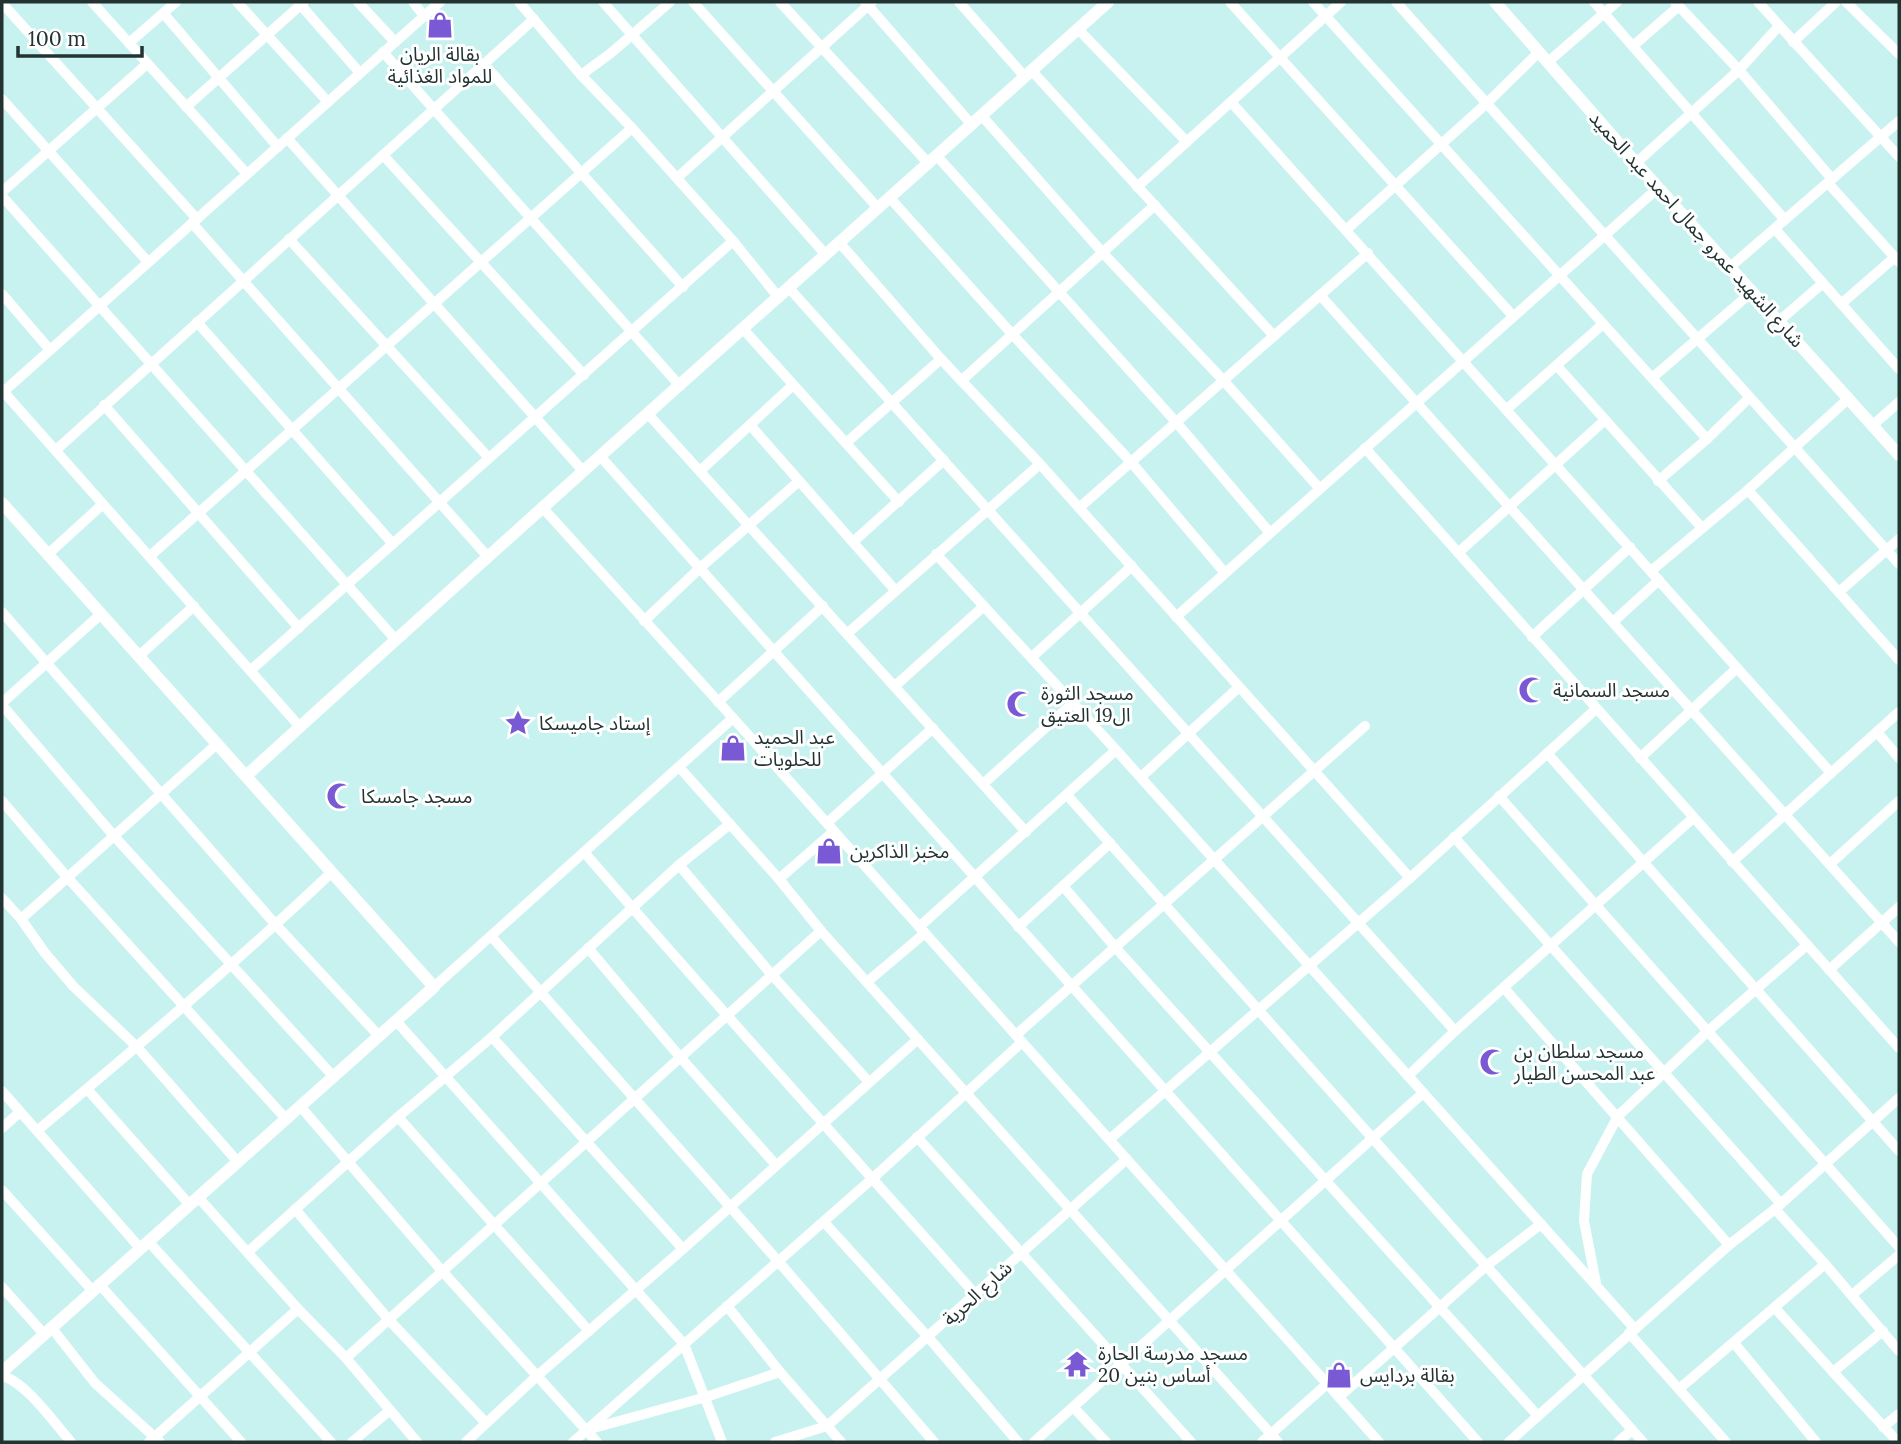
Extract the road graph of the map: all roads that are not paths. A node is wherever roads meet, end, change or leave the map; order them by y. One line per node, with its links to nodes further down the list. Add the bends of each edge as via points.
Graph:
1 (92, 2): 39 (street)
2 (176, 2): 29 (street)
3 (237, 2): 35 (street)
4 (358, 2): 37 (street)
5 (413, 2): 30 (street)
6 (440, 2): 30 (street)
7 (519, 2): 32 (street)
8 (603, 2): 36 (street)
9 (670, 2): 36 (street)
10 (693, 2): 53 (street)
11 (780, 2): 41 (street)
12 (958, 2): 50 (street)
13 (1108, 2): 34 (street)
14 (1230, 2): 45 (street)
15 (1313, 2): 31 (street)
16 (1342, 2): 31 (street)
17 (1396, 2): 57 (street)
18 (1495, 2): 44 (street, شارع الشهيد عمرو جمال احمد عبد الحميد)
19 (1594, 2): 28 (street)
20 (1617, 2): 28 (street)
21 (1758, 2): 33 (street)
22 (1836, 2): 38 (street)
23 (1846, 2): 43 (street)
24 (2, 3): 59 (street)
25 (301, 3): 35 (street); 49 (street)
26 (868, 3): 41 (street); 62 (street)
27 (1677, 4): 40 (street); 48 (street)
28 (1604, 13): 40 (street); 44 (street)
29 (164, 14): 39 (street); 52 (street)
30 (425, 16): 37 (street)
31 (1326, 16): 45 (street); 69 (street)
32 (534, 19): 47 (street); 51 (street)
33 (1779, 26): 38 (street); 48 (street)
34 (1078, 29): 50 (street); 68 (street)
35 (268, 35): 52 (street); 55 (street)
36 (633, 35): 51 (street); 65 (street)
37 (395, 42): 42 (street)
38 (1793, 42): 66 (street)
39 (129, 43): 46 (street)
40 (1633, 46): 61 (street)
41 (821, 48): 53 (street); 74 (street)
42 (383, 52): 49 (street); 60 (street)
43 (1899, 54)
44 (1543, 57): 57 (street); 75 (street, شارع الشهيد عمرو جمال احمد عبد الحميد)
45 (1280, 58): 56 (street); 80 (street)
46 (147, 64): 58 (street); 59 (street)
47 (484, 64): 60 (street); 76 (street)
48 (1739, 70): 61 (street); 79 (street)
49 (360, 73): 55 (street)
50 (1028, 74): 62 (street); 81 (street)
51 (581, 75): 64 (street)
52 (221, 78): 58 (street); 70 (street)
53 (774, 91): 65 (street); 87 (street)
54 (2, 99): 71 (street)
55 (328, 102): 67 (street)
56 (1231, 102): 68 (street); 91 (street)
57 (1487, 103): 69 (street); 93 (street)
58 (186, 107): 77 (street)
59 (96, 109): 71 (street); 90 (street)
60 (434, 109): 72 (street); 88 (street)
61 (1691, 114): 75 (street); 89 (street)
62 (977, 121): 74 (street); 97 (street)
63 (1899, 121): 66 (street)
64 (632, 128): 76 (street); 78 (street)
65 (723, 136): 78 (street); 99 (street)
66 (1881, 137): 73 (street); 79 (street)
67 (287, 138): 70 (street); 84 (street)
68 (1187, 142): 81 (street)
69 (1442, 144): 80 (street); 104 (street)
70 (278, 147): 77 (street)
71 (49, 151): 83 (street); 101 (street)
72 (383, 155): 84 (street); 102 (street)
73 (1899, 157)
74 (933, 160): 85 (street); 110 (street)
75 (1636, 163): 82 (street, شارع الشهيد عمرو جمال احمد عبد الحميد)
76 (581, 173): 88 (street); 107 (street)
77 (247, 174): 90 (street)
78 (677, 178): 95 (street)
79 (1830, 181): 89 (street); 100 (street)
80 (1395, 186): 91 (street); 117 (street)
81 (1137, 187): 86 (street)
82 (1658, 188): 93 (street); 103 (street, شارع الشهيد عمرو جمال احمد عبد الحميد)
83 (2, 194): 116 (street)
84 (338, 195): 94 (street); 114 (street)
85 (890, 198): 87 (street); 123 (street)
86 (1155, 205): 97 (street); 124 (street)
87 (878, 208): 96 (street)
88 (531, 218): 102 (street); 122 (street)
89 (1785, 220): 92 (street)
90 (194, 221): 101 (street); 105 (street)
91 (1347, 229): 98 (street)
92 (1775, 229): 103 (street); 106 (street)
93 (1604, 234): 104 (street); 125 (street)
94 (289, 239): 105 (street); 126 (street)
95 (733, 241): 107 (street); 113 (street)
96 (839, 242): 99 (street); 128 (street)
97 (1102, 252): 110 (street); 135 (street)
98 (1368, 253): 112 (street); 129 (street)
99 (825, 255): 108 (street)
100 (1897, 260): 115 (street)
101 (148, 262): 116 (street)
102 (481, 262): 114 (street); 133 (street)
103 (1730, 267): 109 (street, شارع الشهيد عمرو جمال احمد عبد الحميد)
104 (1559, 275): 117 (street); 120 (street)
105 (243, 280): 119 (street); 139 (street)
106 (1823, 284): 115 (street); 118 (street)
107 (683, 287): 122 (street)
108 (789, 288): 113 (street); 143 (street)
109 (1753, 291): 118 (street, شارع الشهيد عمرو جمال احمد عبد الحميد); 125 (street)
110 (1059, 292): 123 (street); 151 (street)
111 (2, 294): 127 (street)
112 (1320, 295): 124 (street); 144 (street)
113 (779, 298): 121 (street)
114 (434, 304): 126 (street); 149 (street)
115 (1841, 304): 132 (street)
116 (100, 305): 127 (street); 130 (street)
117 (1513, 316): 129 (street)
118 (1779, 321): 142 (street, شارع الشهيد عمرو جمال احمد عبد الحميد)
119 (197, 322): 130 (street); 154 (street)
120 (1603, 324): 131 (street); 134 (street)
121 (744, 330): 137 (street); 138 (street)
122 (633, 332): 133 (street); 138 (street)
123 (1012, 334): 136 (street); 164 (street)
124 (1275, 336): 135 (street)
125 (1699, 340): 134 (street); 141 (street)
126 (387, 346): 139 (street); 162 (street)
127 (50, 350): 140 (street)
128 (941, 359): 136 (street); 143 (street)
129 (1464, 360): 144 (street); 147 (street)
130 (151, 363): 146 (street); 167 (street)
131 (1557, 366): 147 (street); 150 (street)
132 (1899, 369)
133 (584, 375): 149 (street)
134 (1652, 378): 155 (street)
135 (1223, 380): 151 (street); 172 (street)
136 (961, 381): 165 (street)
137 (793, 385): 152 (street); 156 (street)
138 (680, 386): 148 (street)
139 (339, 388): 154 (street); 174 (street)
140 (2, 392): 159 (street)
141 (1749, 398): 155 (street); 157 (street)
142 (1849, 398): 153 (street, شارع الشهيد عمرو جمال احمد عبد الحميد); 157 (street)
143 (892, 402): 156 (street); 163 (street)
144 (1416, 402): 158 (street); 178 (street)
145 (1899, 402): 153 (street)
146 (104, 405): 159 (street); 182 (street)
147 (1507, 410): 166 (street)
148 (648, 414): 161 (street); 169 (street)
149 (536, 418): 162 (street); 168 (street)
150 (1605, 421): 166 (street); 170 (street)
151 (1176, 422): 164 (street); 185 (street)
152 (750, 425): 169 (street); 171 (street)
153 (1873, 425): 160 (street, شارع الشهيد عمرو جمال احمد عبد الحميد)
154 (292, 430): 167 (street); 188 (street)
155 (1707, 439): 170 (street)
156 (846, 443): 175 (street)
157 (1795, 448): 173 (street); 190 (street)
158 (1365, 449): 172 (street); 191 (street)
159 (56, 450): 176 (street)
160 (1899, 455)
161 (600, 456): 168 (street); 198 (street)
162 (488, 457): 174 (street)
163 (944, 460): 175 (street); 181 (street)
164 (1131, 462): 179 (street); 200 (street)
165 (1040, 464): 179 (street); 181 (street)
166 (1556, 464): 178 (street); 189 (street)
167 (246, 470): 182 (street); 202 (street)
168 (583, 471): 177 (street)
169 (700, 471): 183 (street)
170 (1658, 481): 184 (street)
171 (798, 482): 183 (street); 187 (street)
172 (1320, 489): 185 (street)
173 (1748, 489): 184 (street); 205 (street)
174 (441, 502): 188 (street); 195 (street)
175 (899, 502): 187 (street)
176 (103, 504): 193 (street); 194 (street)
177 (542, 507): 195 (street); 213 (street)
178 (1508, 507): 191 (street); 203 (street)
179 (1079, 508): 197 (street)
180 (4, 509): 193 (street)
181 (988, 509): 192 (street); 210 (street)
182 (199, 513): 194 (street); 215 (street)
183 (748, 527): 198 (street); 207 (street)
184 (1702, 528): 199 (street)
185 (1270, 533): 200 (street)
186 (1899, 539): 190 (street)
187 (853, 542): 204 (street)
188 (393, 544): 202 (street)
189 (1630, 547): 199 (street); 203 (street)
190 (1887, 550): 196 (street); 205 (street)
191 (1458, 553): 217 (street)
192 (936, 554): 204 (street); 208 (street)
193 (47, 555): 211 (street)
194 (150, 556): 206 (street)
195 (488, 556): 218 (street)
196 (1899, 564)
197 (1132, 566): 210 (street); 212 (street)
198 (700, 568): 213 (street); 219 (street)
199 (1651, 571): 201 (street)
200 (1225, 573): 212 (street)
201 (1659, 580): 214 (street); 224 (street)
202 (348, 585): 215 (street); 218 (street)
203 (1583, 589): 214 (street); 217 (street)
204 (895, 590): 216 (street)
205 (1839, 592): 222 (street)
206 (194, 606): 220 (street); 225 (street)
207 (823, 606): 216 (street); 219 (street)
208 (984, 606): 221 (street); 226 (street)
209 (2, 612): 223 (street)
210 (1081, 613): 221 (street); 239 (street)
211 (101, 614): 220 (street); 223 (street)
212 (1176, 617): 227 (street)
213 (644, 621): 228 (street)
214 (1614, 622): 232 (street)
215 (299, 628): 225 (street)
216 (848, 633): 226 (street)
217 (1532, 637): 231 (street)
218 (396, 640): 236 (street)
219 (773, 652): 228 (street); 247 (street)
220 (139, 656): 240 (street)
221 (1031, 657): 229 (street)
222 (1899, 660)
223 (47, 662): 230 (street); 252 (street)
224 (1737, 668): 232 (street); 248 (street)
225 (251, 670): 236 (street)
226 (895, 686): 237 (street)
227 (1240, 687): 239 (street); 246 (street)
228 (718, 702): 234 (street)
229 (1073, 703): 241 (street); 251 (street)
230 (2, 704): 263 (street)
231 (1596, 709): 242 (street); 243 (street)
232 (1692, 710): 243 (street); 257 (street)
233 (1899, 712): 238 (street)
234 (733, 718): 245 (street); 261 (street)
235 (1365, 726): 246 (street)
236 (300, 727): 249 (street)
237 (933, 727): 247 (street); 251 (street)
238 (1877, 732): 244 (street); 248 (street)
239 (1189, 733): 250 (street); 258 (street)
240 (217, 744): 249 (street); 252 (street)
241 (1116, 750): 250 (street); 253 (street)
242 (1547, 753): 254 (street); 269 (street)
243 (1640, 758): 259 (street)
244 (1899, 758)
245 (679, 767): 260 (street); 266 (street)
246 (1314, 771): 258 (street); 275 (street)
247 (882, 773): 261 (street); 274 (street)
248 (1831, 773): 257 (street)
249 (246, 776): 272 (street)
250 (1140, 777): 267 (street)
251 (983, 784): 262 (street)
252 (161, 795): 263 (street); 286 (street)
253 (1067, 795): 262 (street); 265 (street)
254 (1499, 796): 264 (street); 280 (street)
255 (2, 800): 273 (street)
256 (1899, 801): 270 (street)
257 (1785, 814): 268 (street); 270 (street)
258 (1263, 817): 267 (street); 285 (street)
259 (1693, 818): 268 (street); 269 (street)
260 (730, 824): 271 (street); 276 (street)
261 (830, 827): 276 (street); 288 (street)
262 (1026, 832): 274 (street)
263 (114, 836): 273 (street); 296 (street)
264 (1454, 837): 275 (street); 293 (street)
265 (1110, 843): 277 (street); 279 (street)
266 (584, 852): 282 (street); 290 (street)
267 (1214, 859): 279 (street); 297 (street)
268 (1732, 862): 292 (street)
269 (1644, 863): 280 (street); 304 (street)
270 (1829, 864): 284 (street)
271 (679, 865): 282 (street); 299 (street)
272 (332, 872): 286 (street); 302 (street)
273 (67, 877): 283 (street); 306 (street)
274 (975, 877): 287 (street); 288 (street)
275 (1409, 878): 285 (street)
276 (779, 879): 289 (street)
277 (1063, 886): 287 (street); 294 (street)
278 (2, 899): 283 (street)
279 (1164, 904): 294 (street); 307 (street)
280 (1596, 905): 293 (street); 311 (street)
281 (1899, 907): 284 (street)
282 (632, 908): 295 (street); 308 (street)
283 (22, 919): 316 (street, via 74,986)
284 (1882, 922): 291 (street); 298 (street)
285 (1358, 923): 297 (street); 310 (street)
286 (276, 925): 296 (street); 312 (street)
287 (1018, 926): 301 (street)
288 (922, 930): 300 (street); 315 (street)
289 (821, 931): 299 (street); 300 (street)
290 (491, 936): 302 (street); 305 (street)
291 (1899, 942)
292 (1807, 945): 298 (street); 304 (street)
293 (1551, 946): 303 (street); 320 (street)
294 (1115, 947): 301 (street); 318 (street)
295 (588, 948): 305 (street); 319 (street)
296 (232, 963): 306 (street); 321 (street)
297 (1310, 965): 307 (street); 323 (street)
298 (1829, 970): 317 (street)
299 (772, 975): 308 (street); 324 (street)
300 (867, 982): 314 (street)
301 (1071, 986): 315 (street); 328 (street)
302 (434, 987): 309 (street)
303 (1504, 988): 310 (street); 334 (street)
304 (1756, 989): 311 (street); 338 (street)
305 (540, 991): 313 (street); 331 (street)
306 (184, 1005): 316 (street); 336 (street)
307 (1259, 1010): 318 (street); 343 (street)
308 (726, 1017): 319 (street); 337 (street)
309 (396, 1021): 312 (street); 322 (street)
310 (1455, 1031): 323 (street)
311 (1708, 1031): 320 (street); 349 (street)
312 (379, 1036): 321 (street)
313 (492, 1037): 322 (street); 344 (street)
314 (918, 1039): 324 (street); 327 (street)
315 (1019, 1039): 327 (street); 342 (street)
316 (137, 1047): 325 (street); 347 (street)
317 (1899, 1048)
318 (1210, 1052): 328 (street); 352 (street)
319 (680, 1057): 331 (street); 350 (street)
320 (1665, 1072): 334 (street); 356 (street)
321 (333, 1076): 332 (street)
322 (446, 1076): 335 (street); 353 (street)
323 (1408, 1076): 329 (street)
324 (869, 1082): 337 (street)
325 (87, 1089): 340 (street); 355 (street)
326 (2, 1091): 333 (street)
327 (967, 1092): 341 (street); 359 (street)
328 (1164, 1092): 342 (street); 360 (street)
329 (1423, 1093): 343 (street); 363 (street)
330 (1899, 1098): 338 (street)
331 (633, 1099): 344 (street); 357 (street)
332 (300, 1106): 336 (street); 348 (street)
333 (20, 1112): 339 (street); 340 (street)
334 (1618, 1116): 365 (street); 376 (street, via 1587,1174 1584,1221)
335 (398, 1117): 348 (street); 362 (street)
336 (286, 1119): 347 (street)
337 (824, 1122): 350 (street); 351 (street)
338 (1873, 1122): 345 (street); 349 (street)
339 (2, 1128)
340 (38, 1130): 364 (street)
341 (917, 1137): 351 (street); 369 (street)
342 (1110, 1139): 346 (street)
343 (1373, 1140): 352 (street); 373 (street)
344 (587, 1141): 353 (street); 367 (street)
345 (1899, 1151)
346 (1127, 1159): 359 (street, شارع الحرية); 374 (street)
347 (237, 1161): 355 (street)
348 (348, 1162): 358 (street); 375 (street)
349 (1826, 1163): 356 (street); 366 (street)
350 (776, 1165): 357 (street)
351 (873, 1178): 361 (street); 380 (street)
352 (1326, 1181): 360 (street); 383 (street)
353 (539, 1183): 362 (street); 379 (street)
354 (2, 1189): 378 (street)
355 (194, 1201): 364 (street); 368 (street)
356 (1778, 1206): 365 (street); 372 (street)
357 (729, 1207): 367 (street); 371 (street)
358 (295, 1209): 368 (street); 386 (street)
359 (1069, 1209): 369 (street, شارع الحرية); 387 (street)
360 (1280, 1220): 374 (street); 395 (street)
361 (824, 1222): 371 (street); 392 (street)
362 (493, 1224): 375 (street); 389 (street)
363 (1541, 1224): 373 (street); 376 (street)
364 (144, 1244): 378 (street); 397 (street)
365 (1729, 1245): 390 (street)
366 (1899, 1247)
367 (683, 1250): 379 (street)
368 (248, 1252): 385 (street)
369 (1022, 1252): 380 (street, شارع الحرية); 399 (street)
370 (1899, 1255): 381 (street)
371 (778, 1261): 382 (street); 405 (street)
372 (1825, 1264): 381 (street); 384 (street)
373 (1486, 1266): 383 (street); 404 (street)
374 (1227, 1270): 387 (street); 406 (street)
375 (442, 1271): 386 (street); 403 (street)
376 (1596, 1285): 390 (street)
377 (2, 1287): 388 (street)
378 (95, 1287): 388 (street); 408 (street)
379 (636, 1291): 389 (street); 394 (street)
380 (975, 1294): 392 (street, شارع الحرية)
381 (1852, 1295): 391 (street)
382 (727, 1306): 394 (street); 401 (street)
383 (1442, 1307): 395 (street); 414 (street)
384 (1775, 1308): 393 (street); 400 (street)
385 (298, 1309): 397 (street); 398 (street)
386 (389, 1320): 398 (street); 415 (street)
387 (1170, 1321): 399 (street); 421 (street)
388 (47, 1330): 402 (street); 422 (street)
389 (589, 1331): 403 (street)
390 (1631, 1331): 404 (street); 407 (street)
391 (1883, 1331): 396 (street); 400 (street)
392 (928, 1337): 405 (street, شارع الحرية); 435 (street)
393 (1734, 1343): 407 (street); 446 (street)
394 (684, 1344): 409 (street); 418 (street)
395 (1395, 1348): 410 (street); 441 (street)
396 (1899, 1351)
397 (250, 1352): 408 (street); 425 (street)
398 (346, 1358): 412 (street)
399 (1122, 1364): 411 (street); 438 (street)
400 (1833, 1372): 417 (street)
401 (780, 1373): 409 (street); 416 (street)
402 (2, 1374): 423 (street, via 20,1386)
403 (537, 1376): 415 (street); 418 (street)
404 (1582, 1376): 414 (street); 419 (street)
405 (878, 1380): 416 (street, شارع الحرية); 434 (street)
406 (1328, 1383): 410 (street); 421 (street)
407 (1679, 1389): 445 (street)
408 (199, 1395): 422 (street); 424 (street)
409 (706, 1397): 418 (street); 420 (street)
410 (1339, 1397): 440 (street)
411 (1074, 1408): 436 (street); 437 (street)
412 (389, 1411): 426 (street); 427 (street)
413 (1899, 1414): 417 (street)
414 (1538, 1416): 442 (street)
415 (486, 1423): 428 (street)
416 (827, 1426): 432 (street); 433 (street)
417 (1883, 1427): 447 (street)
418 (586, 1430): 429 (street); 430 (street)
419 (1632, 1430): 443 (street); 444 (street)
420 (721, 1438): 431 (street)
421 (1274, 1438): 439 (street)
422 (154, 1441)
423 (71, 1442)
424 (241, 1442)
425 (331, 1442)
426 (352, 1442)
427 (417, 1442)
428 (466, 1442)
429 (573, 1442)
430 (597, 1442)
431 (729, 1442)
432 (775, 1442)
433 (841, 1442)
434 (934, 1442)
435 (1018, 1442)
436 (1034, 1442)
437 (1106, 1442)
438 (1191, 1442)
439 (1262, 1442)
440 (1379, 1442)
441 (1478, 1442)
442 (1509, 1442)
443 (1618, 1442)
444 (1643, 1442)
445 (1726, 1442)
446 (1816, 1442)
447 (1898, 1442)

